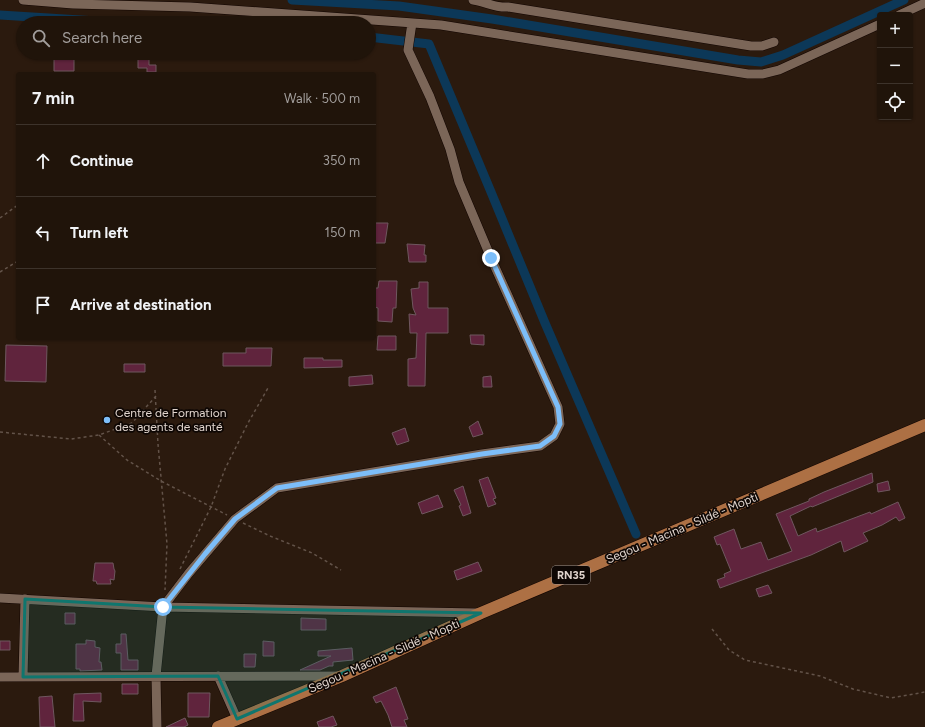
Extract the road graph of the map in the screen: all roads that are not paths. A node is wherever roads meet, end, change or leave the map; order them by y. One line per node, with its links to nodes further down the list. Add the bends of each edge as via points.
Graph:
1 (23, 0): 3 (street)
2 (473, 0): 10 (street, via 497,8 508,7 751,46)
3 (73, 2): 6 (street)
4 (925, 3): 5 (street)
5 (906, 12)
6 (283, 16)
7 (376, 24): 9 (street)
8 (877, 25): 9 (street, via 779,70 763,74 748,74 449,26)
9 (411, 27): 14 (street, via 408,50 430,97 450,149 459,182 558,407 560,424 554,436 540,446 277,488 235,519)
10 (774, 42)
11 (925, 425): 15 (main road, Segou - Macina - Sildé - Mopti / RN35)
12 (0, 598): 13 (street)
13 (25, 599): 14 (street); 20 (street)
14 (160, 606): 15 (street); 16 (street)
15 (481, 613): 18 (main road, Segou - Macina - Sildé - Mopti / RN35)
16 (156, 676): 17 (street); 20 (street); 22 (street)
17 (218, 676): 18 (street); 21 (street)
18 (342, 676): 21 (main road, Segou - Macina - Sildé - Mopti / RN35)
19 (0, 677): 20 (street)
20 (22, 677)
21 (237, 719): 23 (main road, Segou - Macina - Sildé - Mopti / RN35)
22 (157, 727)
23 (218, 727)

